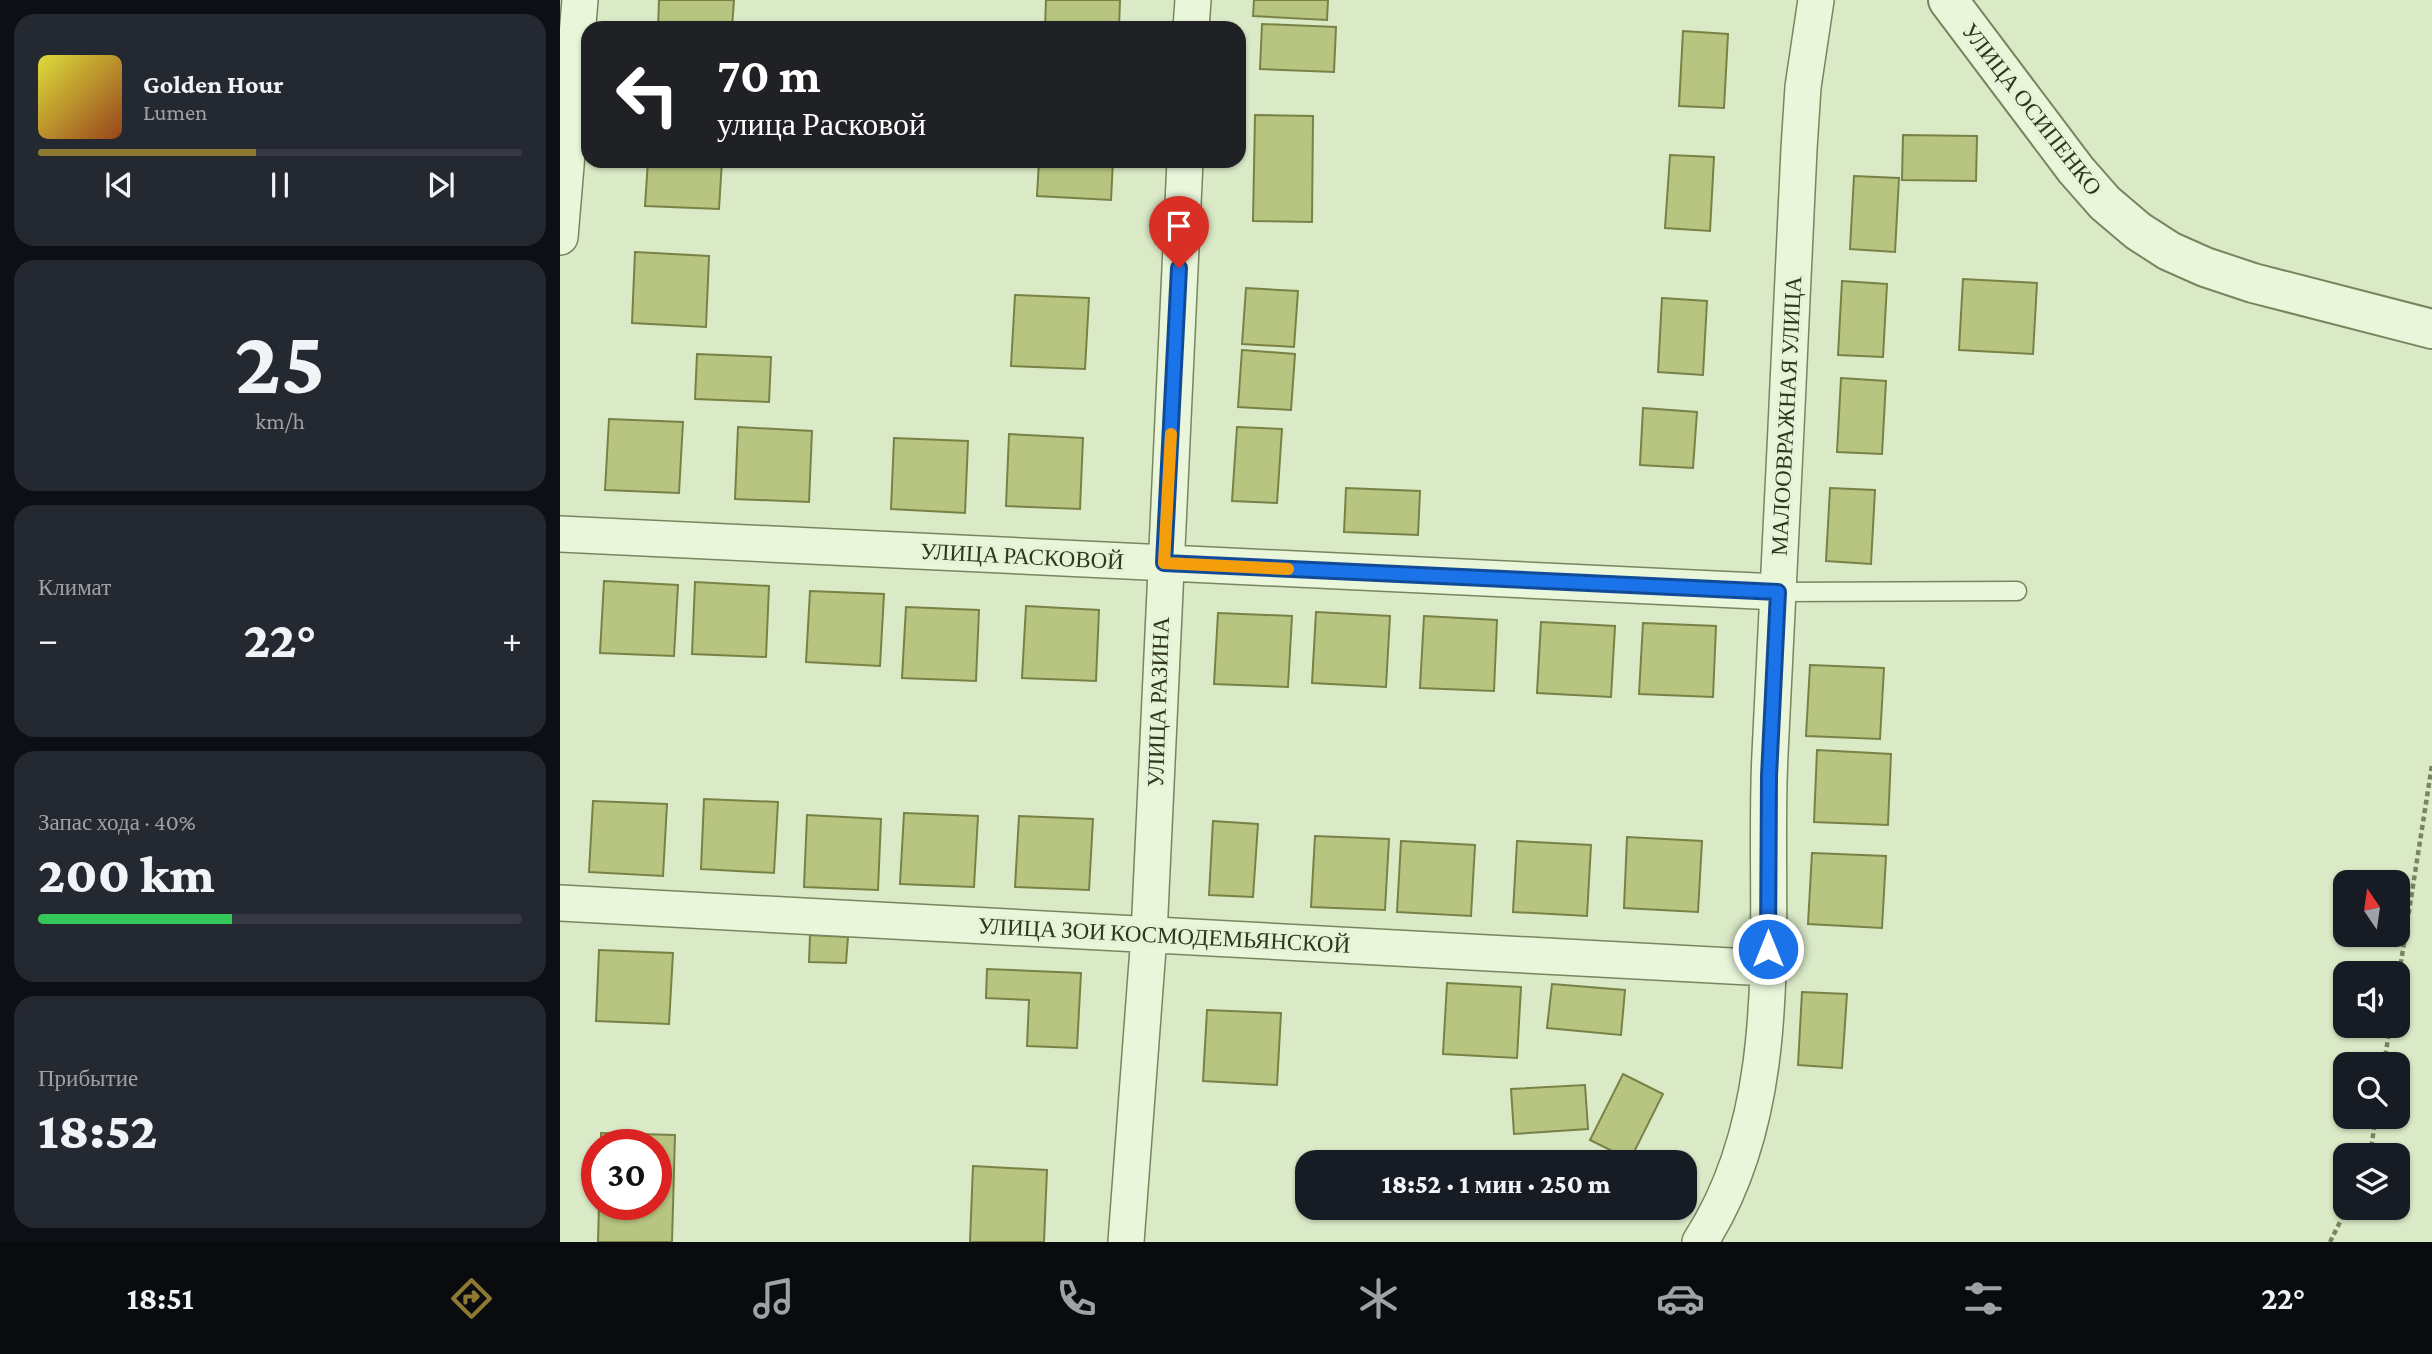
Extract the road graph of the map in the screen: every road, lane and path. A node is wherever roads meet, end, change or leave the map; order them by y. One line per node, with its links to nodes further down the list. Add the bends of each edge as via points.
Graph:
1 (580, 0): 7 (street)
2 (1193, 0): 5 (street)
3 (1816, 0): 13 (street, МАЛООВРАЖНАЯ УЛИЦА, via 1801,124)
4 (1948, 0): 9 (street, УЛИЦА ОСИПЕНКО, via 2077,170 2105,203 2138,231 2169,251 2217,271)
5 (1192, 21)
6 (1185, 168): 11 (street, УЛИЦА РАЗИНА)
7 (561, 193): 8 (street)
8 (560, 237)
9 (2432, 329)
10 (560, 534): 11 (street, УЛИЦА РАСКОВОЙ)
11 (1164, 563): 13 (street, УЛИЦА РАСКОВОЙ); 16 (street, УЛИЦА РАЗИНА)
12 (2017, 591): 13 (lane)
13 (1778, 592): 18 (street, МАЛООВРАЖНАЯ УЛИЦА, via 1769,776)
14 (2432, 765): 17 (path)
15 (560, 903): 16 (street, УЛИЦА ЗОИ КОСМОДЕМЬЯНСКОЙ)
16 (1149, 935): 18 (street, УЛИЦА ЗОИ КОСМОДЕМЬЯНСКОЙ); 20 (street, УЛИЦА РАЗИНА)
17 (2401, 961)
18 (1768, 968): 21 (street, МАЛООВРАЖНАЯ УЛИЦА, via 1753,1110 1728,1187)
19 (2341, 1220): 22 (path)
20 (1126, 1242)
21 (1700, 1242)
22 (2330, 1242)

